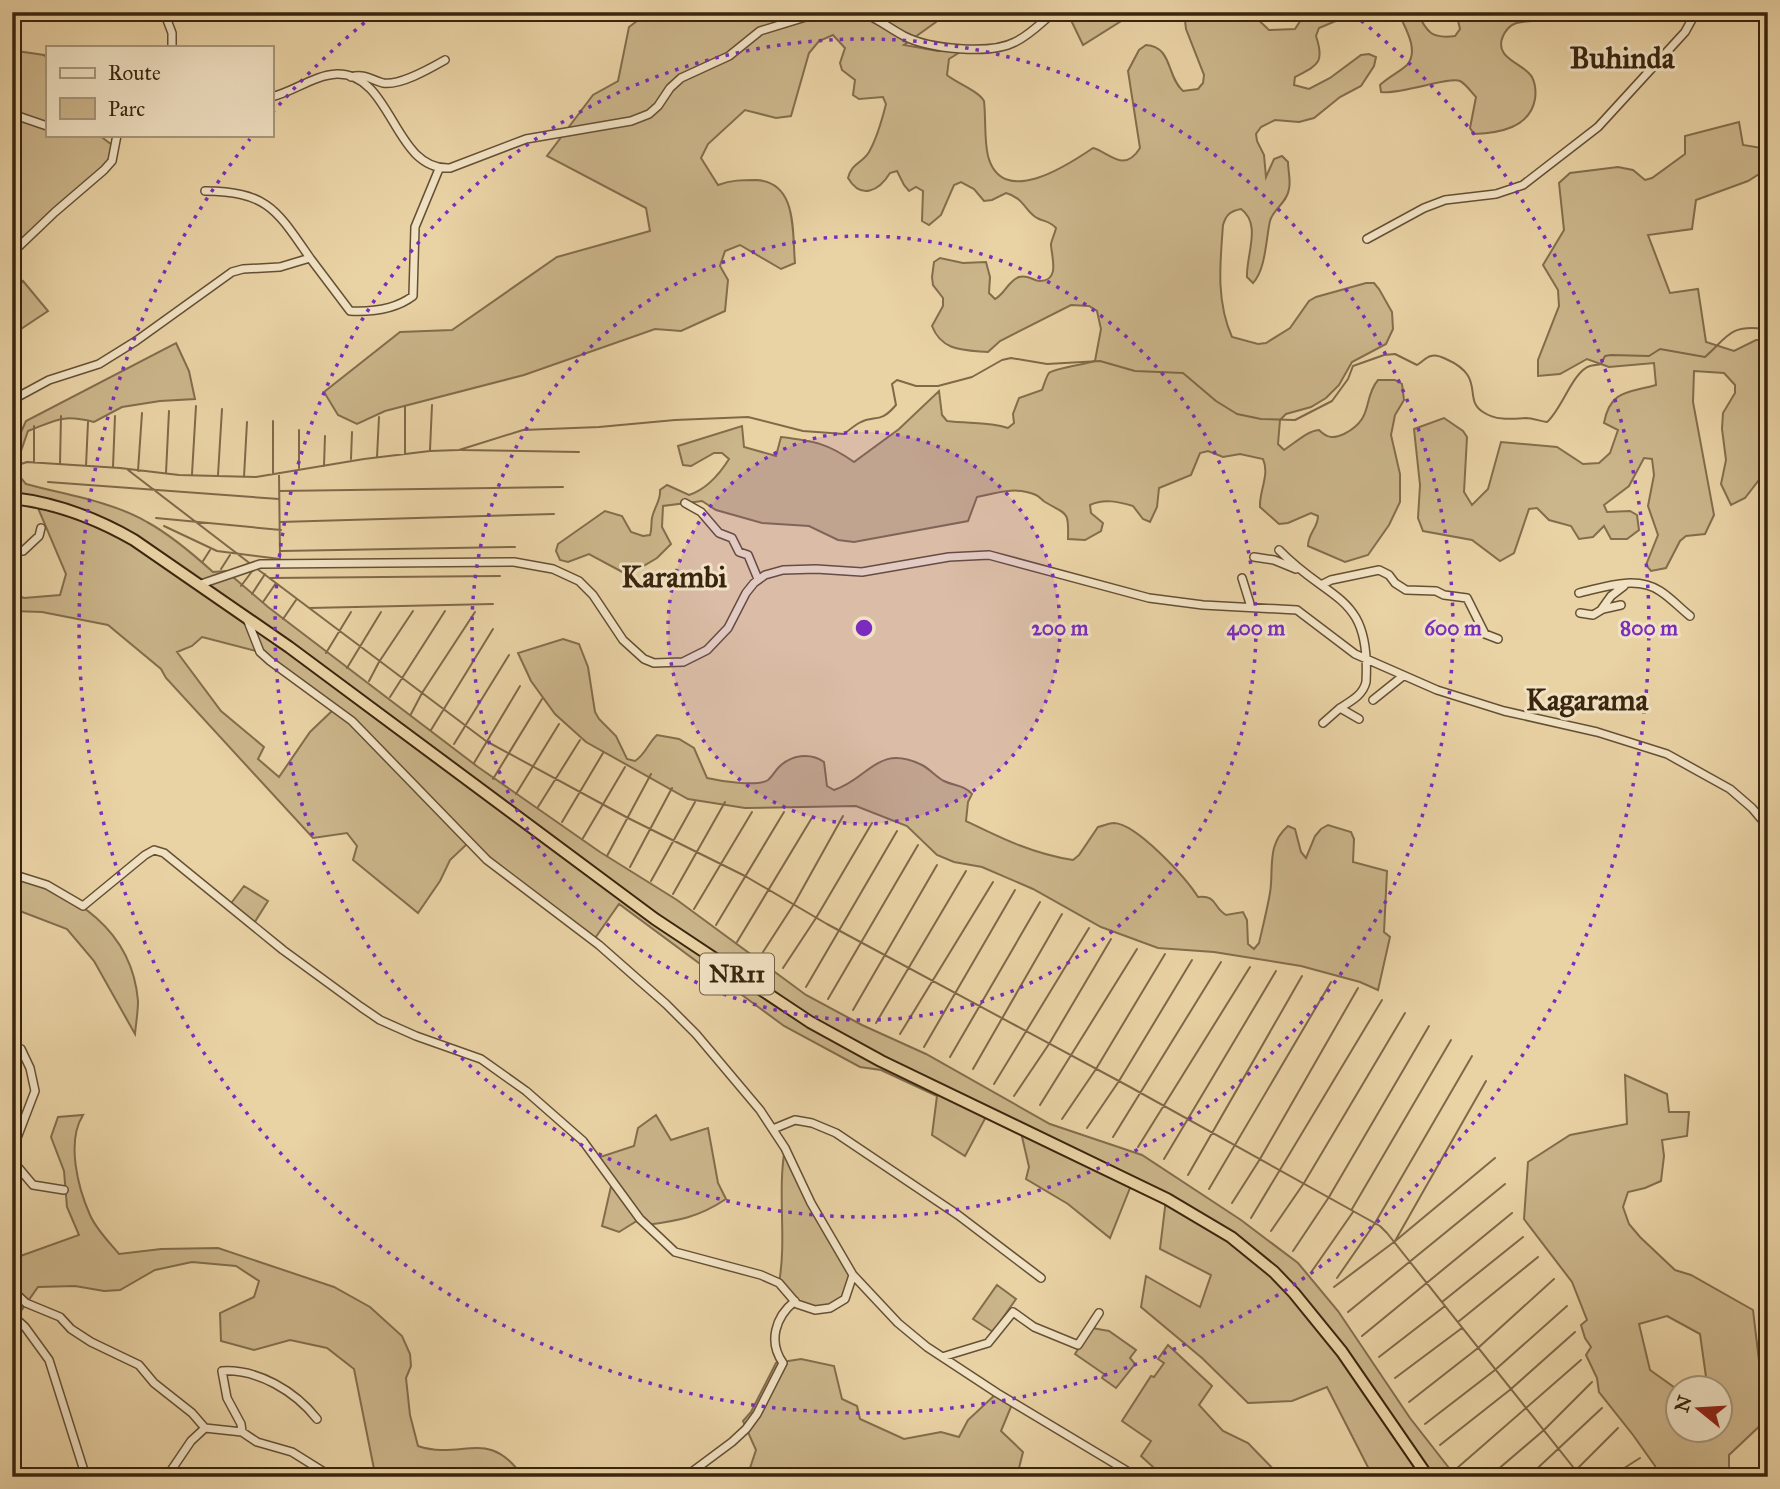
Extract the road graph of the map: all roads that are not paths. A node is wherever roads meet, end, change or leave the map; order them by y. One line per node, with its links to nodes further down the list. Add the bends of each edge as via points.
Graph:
1 (164, 12): 6 (street)
2 (822, 12): 13 (street, via 760,31 729,56 681,78 659,106 632,121 526,139)
3 (861, 12): 4 (street, via 903,36 965,49 1013,44)
4 (1054, 12)
5 (1696, 12): 15 (street, via 1685,32 1598,127 1523,185 1496,194 1445,200)
6 (173, 46)
7 (445, 61): 8 (street, via 388,83 362,75)
8 (351, 77): 9 (street, via 317,78); 13 (street, via 373,91 412,151)
9 (273, 96)
10 (12, 114): 11 (street)
11 (46, 126)
12 (117, 136): 16 (street, via 112,161 104,170)
13 (439, 169): 17 (street, via 415,227 413,296 405,302 367,312 350,311)
14 (205, 191): 17 (street, via 240,193 270,208)
15 (1367, 239)
16 (12, 253)
17 (310, 258): 18 (street, via 280,267 232,272 99,365 48,380)
18 (12, 400)
19 (12, 498): 29 (highway, NR11, via 71,510 110,526)
20 (685, 503): 27 (street, via 701,512 719,533 732,538 739,552 748,555)
21 (41, 528): 23 (street, via 23,551)
22 (1279, 550): 25 (street)
23 (12, 551)
24 (1254, 557): 25 (street)
25 (1303, 572): 30 (street)
26 (1242, 578): 33 (street)
27 (758, 579): 29 (street, via 728,628 707,650 683,662 668,663 654,663 635,652 616,633 588,590 572,577 514,562 259,565); 33 (street, via 783,570 862,572 989,555 1149,598)
28 (1633, 583): 31 (street); 34 (street, via 1621,587); 36 (street, via 1660,591)
29 (201, 584): 37 (highway, NR11)
30 (1323, 584): 38 (street, via 1379,570 1406,590 1468,598 1485,634); 39 (street, via 1359,618)
31 (1579, 593)
32 (1621, 605): 34 (street)
33 (1251, 607): 39 (street, via 1297,610)
34 (1601, 610): 35 (street, via 1593,615)
35 (1580, 613)
36 (1690, 616)
37 (247, 619): 48 (street, via 260,652 352,721 487,860 599,945 666,1004 735,1078); 67 (highway, NR11, via 422,744 569,858 810,1022 1178,1205 1231,1237 1294,1293 1342,1352)
38 (1498, 639)
39 (1367, 660): 40 (street); 42 (street, via 1365,687)
40 (1403, 676): 41 (street); 45 (street, via 1504,711 1667,754 1730,789)
41 (1374, 700)
42 (1340, 708): 43 (street); 44 (street)
43 (1359, 719)
44 (1324, 723)
45 (1768, 827)
46 (12, 874): 55 (street, via 47,885 83,906 145,855 154,850 164,853 360,1007 416,1037 481,1059 526,1091 583,1141 640,1219 674,1252 761,1275 779,1283)
47 (21, 1049): 49 (street, via 35,1091)
48 (774, 1129): 52 (street, via 816,1214); 53 (street, via 795,1120 836,1133 958,1215)
49 (12, 1151)
50 (12, 1160): 51 (street, via 33,1185)
51 (64, 1190)
52 (853, 1275): 55 (street, via 845,1299 830,1308 815,1310); 58 (street, via 898,1323)
53 (1041, 1278)
54 (12, 1290): 60 (street, via 26,1303 60,1317 91,1342 139,1365)
55 (795, 1301): 65 (street, via 780,1318 774,1344 783,1363 757,1414 732,1442)
56 (1099, 1313): 58 (street, via 1078,1345 1034,1327 1013,1312 988,1343)
57 (12, 1315): 63 (street, via 49,1360)
58 (942, 1357): 66 (street)
59 (317, 1419): 61 (street, via 295,1396 256,1375 222,1371 227,1398)
60 (205, 1429): 61 (street); 62 (street)
61 (242, 1432): 64 (street, via 257,1442 292,1452)
62 (168, 1475)
63 (86, 1477)
64 (332, 1477)
65 (685, 1477)
66 (1137, 1477)
67 (1428, 1477)

